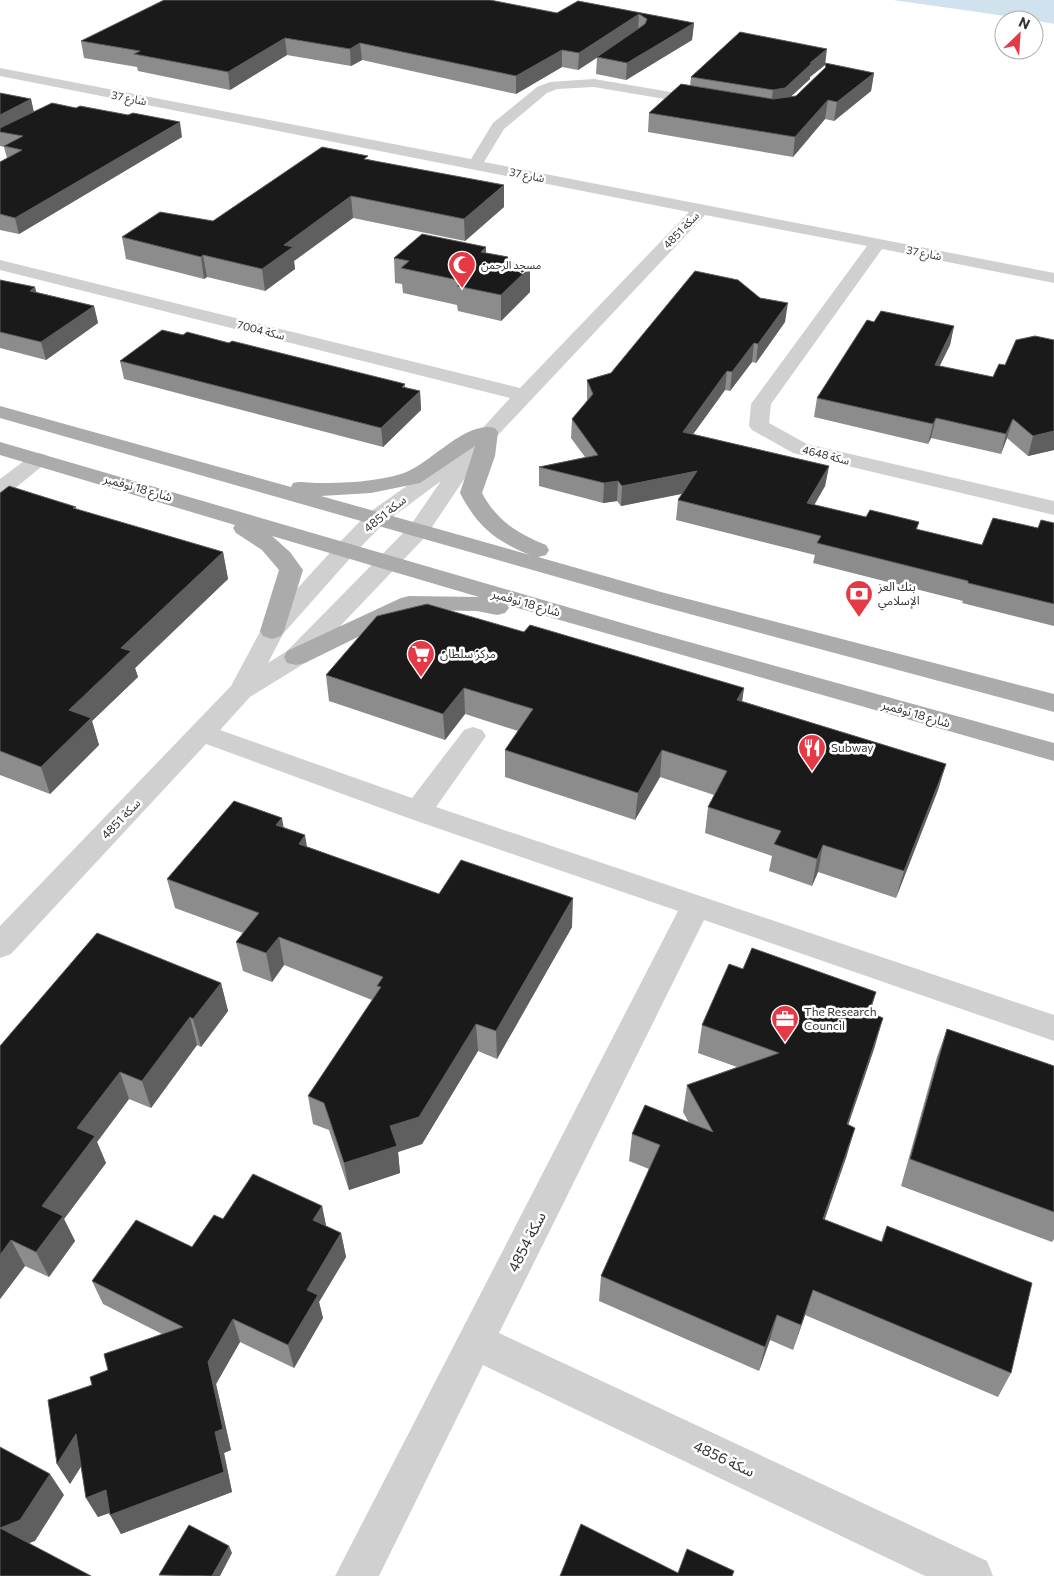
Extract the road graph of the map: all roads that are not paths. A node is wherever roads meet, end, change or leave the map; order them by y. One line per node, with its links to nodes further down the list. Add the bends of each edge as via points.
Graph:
1 (590, 71): 3 (street)
2 (0, 72): 4 (street, شارع 37)
3 (573, 82): 6 (street); 7 (street, via 542,90 498,126)
4 (94, 91): 5 (street); 7 (street, شارع 37)
5 (77, 100)
6 (724, 105)
7 (474, 165): 8 (street, شارع 37)
8 (701, 210): 9 (street, شارع 37); 12 (street, سكة 4851)
9 (876, 244): 11 (street, شارع 37); 20 (street, سكة 4648, via 761,404 759,426 800,449)
10 (0, 265): 12 (street, سكة 7004)
11 (1054, 278)
12 (522, 395): 14 (street, سكة 4851)
13 (0, 412): 17 (main road)
14 (481, 440): 17 (main road, via 460,446 412,478 371,486 314,490); 21 (street, سكة 4851); 22 (street, سكة 4851); 25 (main road, via 484,456 471,493 490,524 511,540)
15 (0, 448): 16 (main road, شارع 18 نوفمبر)
16 (39, 459): 18 (street); 19 (main road, شارع 18 نوفمبر)
17 (238, 480): 21 (main road)
18 (0, 489)
19 (149, 492): 23 (main road, شارع 18 نوفمبر); 26 (main road, via 246,529 265,540 283,557 291,570)
20 (1054, 508)
21 (375, 519): 22 (main road); 23 (street, سكة 4851)
22 (418, 531): 24 (street, سكة 4851); 25 (main road)
23 (345, 550): 24 (main road, شارع 18 نوفمبر); 26 (street, سكة 4851)
24 (388, 562): 27 (main road, شارع 18 نوفمبر); 28 (street, سكة 4851)
25 (653, 597): 30 (main road)
26 (272, 631): 29 (street, سكة 4851)
27 (644, 638): 28 (main road, via 477,604 409,604); 33 (main road, شارع 18 نوفمبر)
28 (296, 657): 29 (street, سكة 4851)
29 (241, 691): 31 (street, سكة 4851)
30 (1054, 704)
31 (202, 734): 34 (street); 36 (street, سكة 4851)
32 (473, 736): 34 (street)
33 (1054, 752)
34 (418, 811): 35 (street)
35 (696, 906): 37 (street); 38 (street, سكة 4854)
36 (0, 946)
37 (1054, 1028)
38 (476, 1342): 39 (street, سكة 4854); 40 (street, سكة 4856)
39 (356, 1576)
40 (972, 1576)

